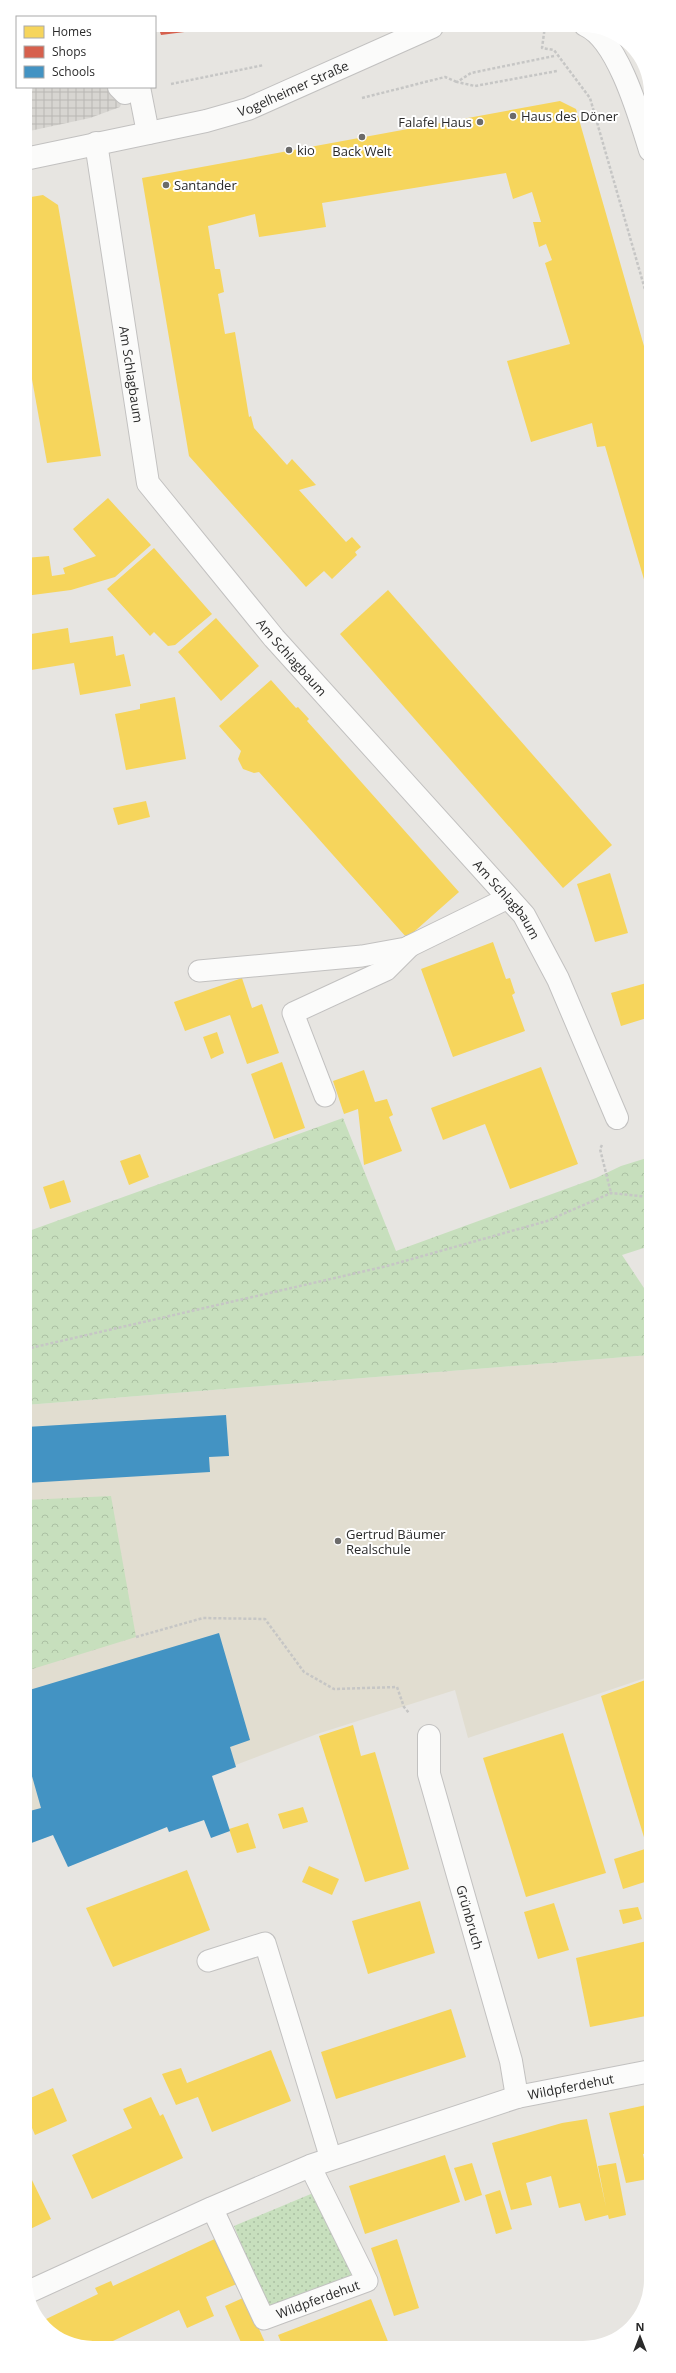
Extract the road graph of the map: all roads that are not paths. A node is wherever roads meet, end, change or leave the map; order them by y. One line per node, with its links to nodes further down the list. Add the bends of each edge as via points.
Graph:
1 (421, 32): 5 (street, Vogelheimer Straße, via 248,109 206,121)
2 (597, 34): 4 (street, via 606,43 632,93)
3 (128, 89): 5 (street)
4 (644, 131)
5 (148, 132): 6 (street, Vogelheimer Straße)
6 (96, 144): 7 (street, Vogelheimer Straße); 8 (street, Am Schlagbaum, via 148,483 274,638)
7 (32, 158)
8 (508, 898): 9 (lane); 12 (street, Am Schlagbaum, via 524,915 558,979)
9 (410, 946): 10 (lane, via 362,956); 11 (lane, via 386,970 293,1013)
10 (199, 971)
11 (325, 1096)
12 (617, 1118)
13 (429, 1736): 16 (street, Grünbruch, via 429,1774 511,2061)
14 (208, 1961): 17 (lane, via 265,1943)
15 (644, 2072): 16 (street, Wildpferdehut)
16 (517, 2098): 17 (street, Wildpferdehut)
17 (331, 2159): 18 (street, Wildpferdehut)
18 (310, 2166): 19 (street, Wildpferdehut); 19 (lane, Wildpferdehut, via 367,2281 264,2319)
19 (212, 2208): 20 (street, Wildpferdehut)
20 (33, 2290)

